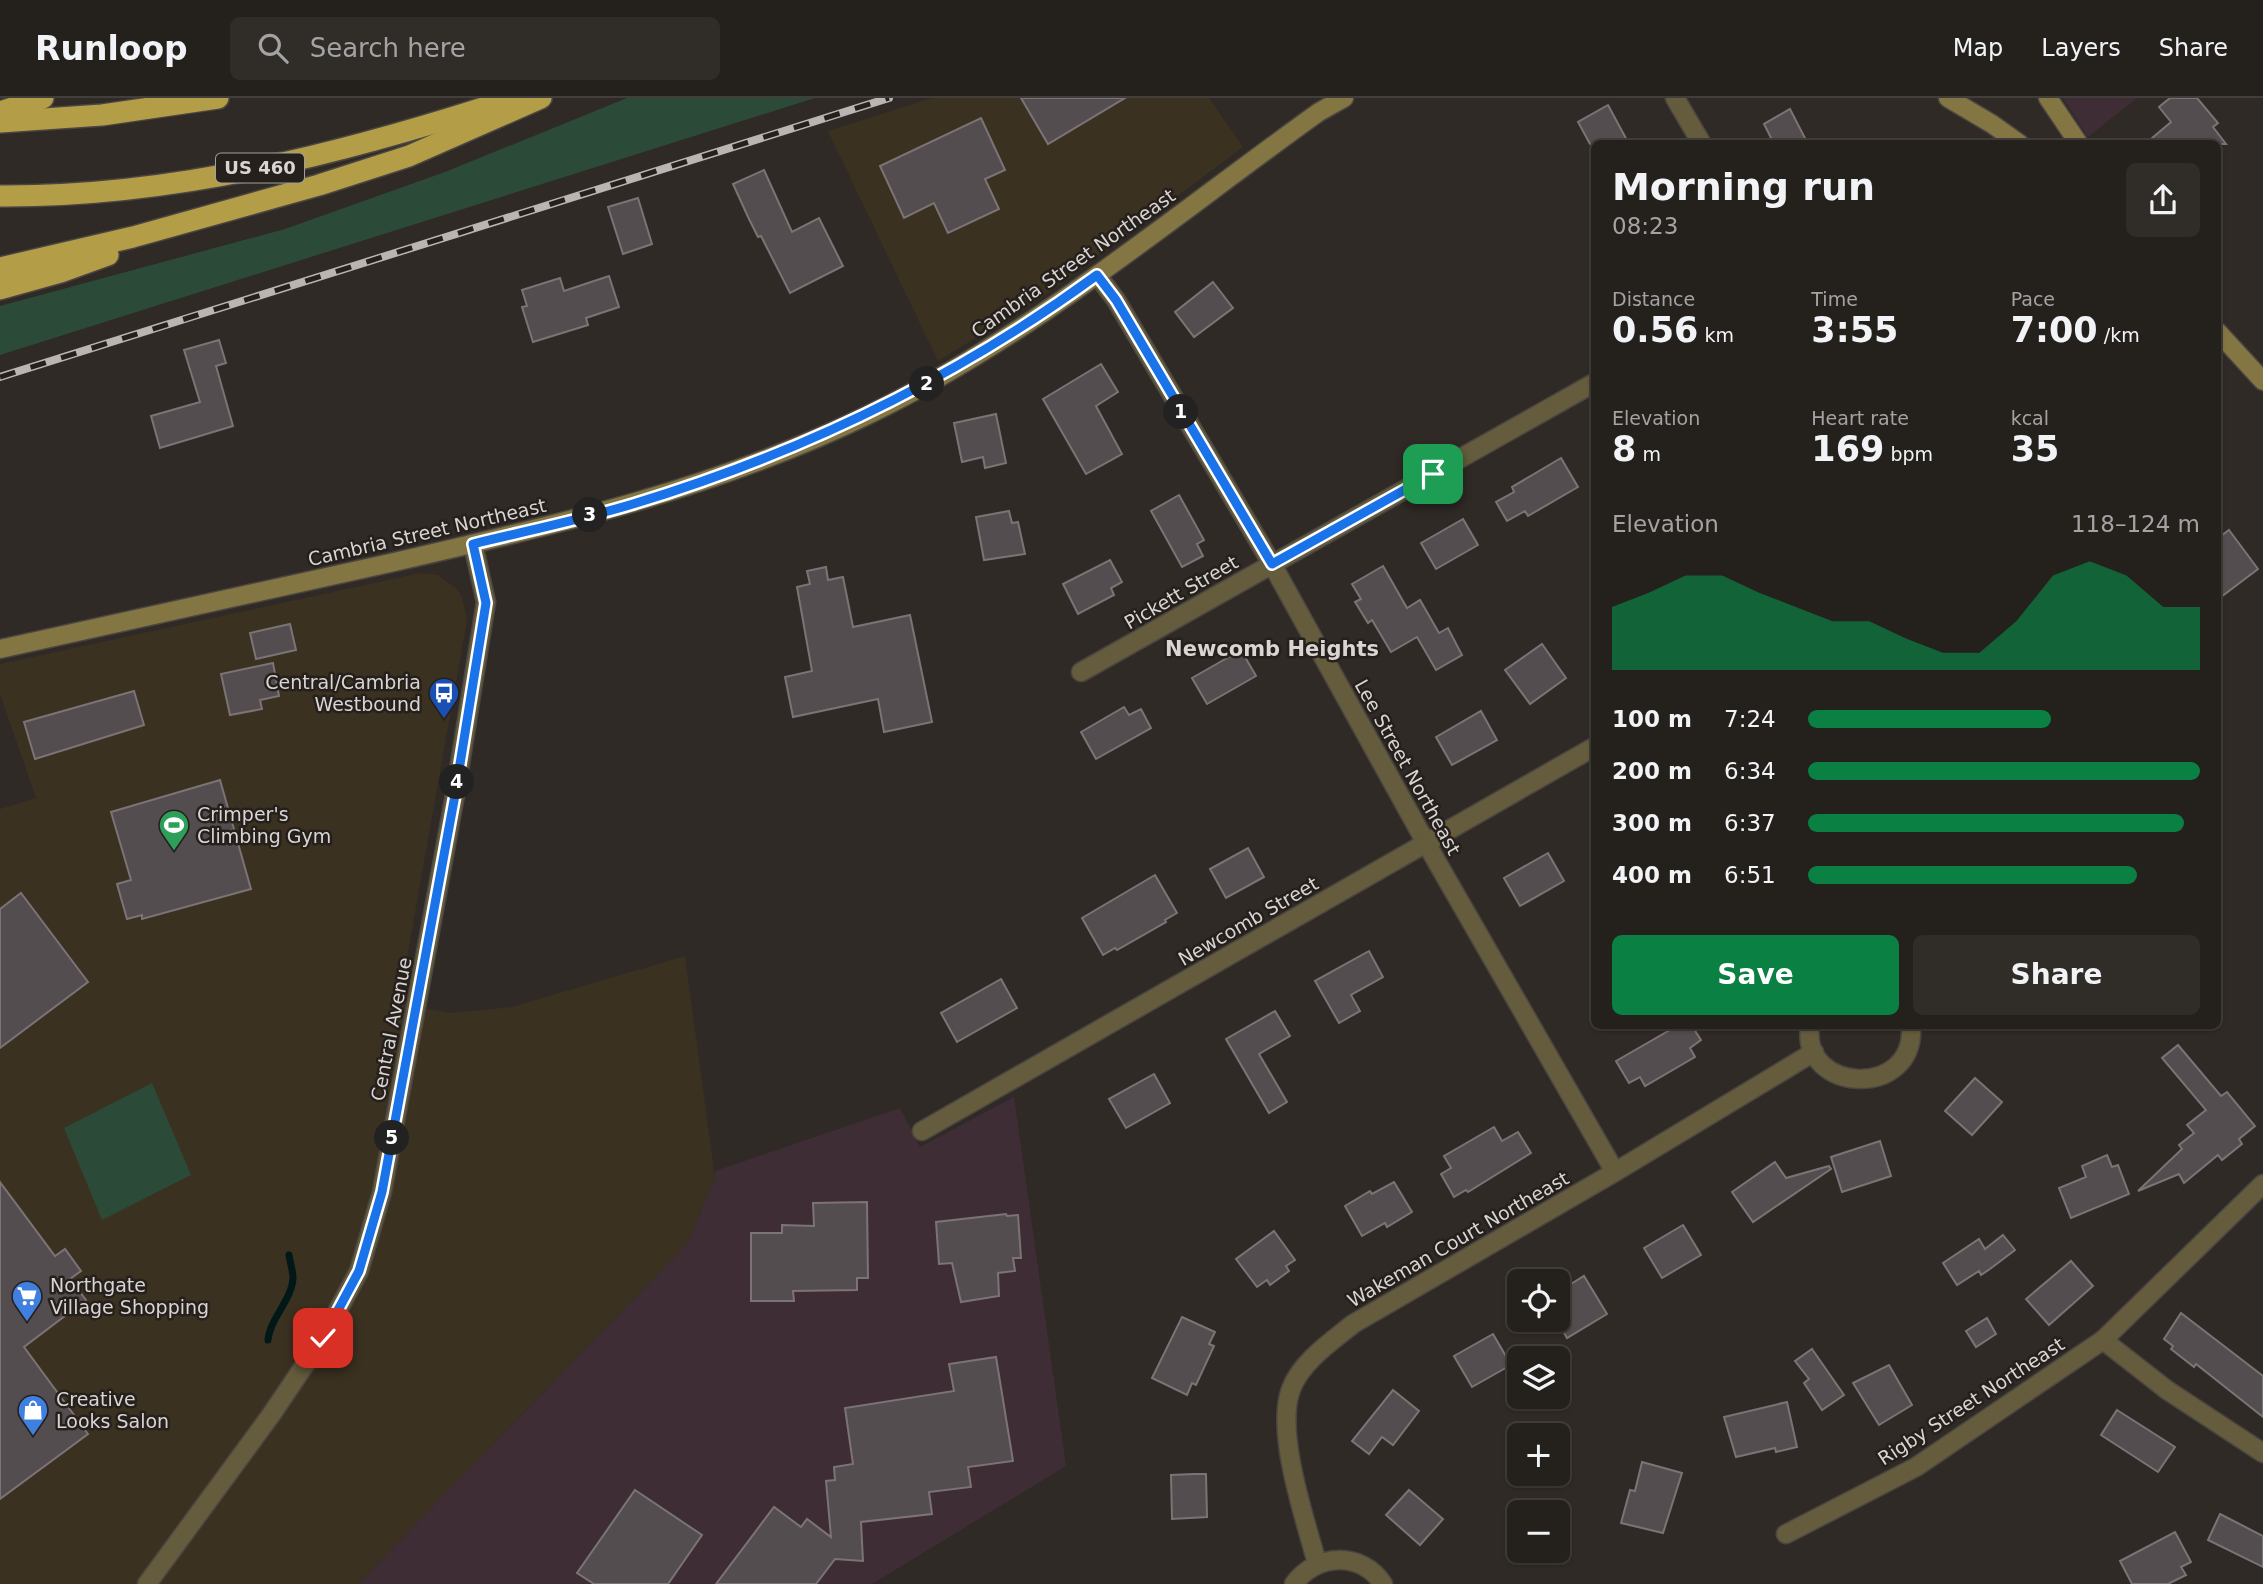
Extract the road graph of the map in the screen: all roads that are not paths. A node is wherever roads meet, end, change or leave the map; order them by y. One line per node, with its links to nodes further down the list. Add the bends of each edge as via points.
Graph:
1 (43, 98): 10 (highway)
2 (218, 98): 11 (highway, via 102,115)
3 (513, 98): 15 (highway, US 460, via 327,154 205,180 66,196)
4 (541, 98): 16 (highway, via 409,156)
5 (1344, 98): 9 (main road, Cambria Street Northeast)
6 (1675, 98): 12 (street)
7 (1948, 98): 13 (main road)
8 (2048, 98): 14 (main road)
9 (1325, 105): 18 (main road, Cambria Street Northeast)
10 (0, 112)
11 (0, 122)
12 (1700, 140)
13 (2014, 140)
14 (2076, 140)
15 (0, 196)
16 (223, 212): 17 (highway); 19 (highway, via 61,272)
17 (0, 268)
18 (1097, 275): 23 (main road, Cambria Street Northeast, via 974,357 832,431 631,504); 24 (street, Lee Street Northeast)
19 (0, 289)
20 (2221, 335): 21 (main road)
21 (2263, 381)
22 (1591, 385): 24 (street, Pickett Street)
23 (473, 544): 25 (main road, Cambria Street Northeast); 39 (street, Central Avenue, via 486,603 382,1192 359,1271 315,1349)
24 (1272, 564): 26 (street, Pickett Street); 28 (street, Lee Street Northeast)
25 (0, 649)
26 (1081, 672)
27 (1591, 749): 28 (street, Newcomb Street)
28 (1426, 843): 32 (street, Newcomb Street); 33 (street, Lee Street Northeast)
29 (1810, 1029): 31 (street)
30 (1911, 1029): 31 (street, via 1906,1055 1893,1070 1872,1080 1849,1080 1829,1070)
31 (1814, 1052): 33 (street, Wakeman Court Northeast)
32 (922, 1131)
33 (1615, 1172): 38 (street, Wakeman Court Northeast, via 1353,1324 1315,1354 1291,1389 1287,1432)
34 (2263, 1184): 35 (street, Rigby Street Northeast)
35 (2103, 1340): 36 (street, via 2167,1390); 37 (street, Rigby Street Northeast, via 1916,1467)
36 (2263, 1453)
37 (1786, 1534)
38 (1317, 1563): 40 (street); 41 (street, via 1338,1559 1359,1563)
39 (147, 1584)
40 (1294, 1584)
41 (1384, 1584)

